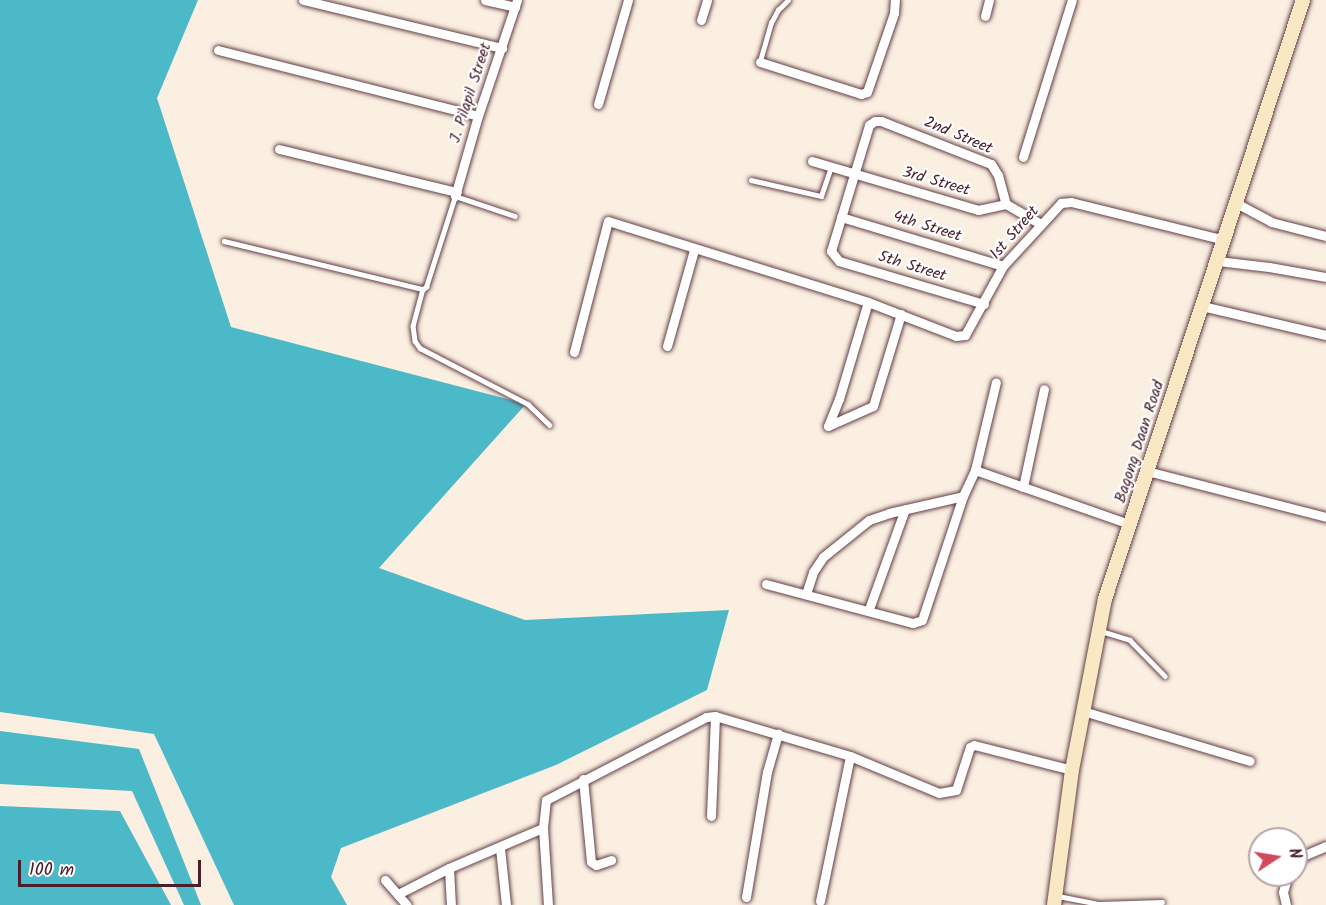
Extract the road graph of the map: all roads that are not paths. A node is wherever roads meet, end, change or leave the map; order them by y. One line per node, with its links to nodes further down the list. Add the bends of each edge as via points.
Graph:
1 (303, 0): 13 (street)
2 (485, 0): 10 (street)
3 (628, 0): 16 (street)
4 (707, 0): 12 (street)
5 (788, 0): 15 (lane, via 771,23)
6 (895, 0): 15 (street, via 867,92 861,94)
7 (989, 0): 11 (street)
8 (1072, 0): 19 (street)
9 (1303, 0): 25 (street, Bagong Daan Road)
10 (516, 3): 13 (street, J. Pilapil Street)
11 (985, 16)
12 (701, 20)
13 (502, 48): 17 (street, J. Pilapil Street)
14 (218, 50): 17 (street)
15 (760, 62)
16 (598, 104)
17 (478, 116): 24 (street, J. Pilapil Street)
18 (279, 149): 24 (street)
19 (1023, 157)
20 (812, 161): 21 (street, 3rd Street)
21 (831, 167): 22 (street, 3rd Street); 23 (lane, via 821,196)
22 (854, 174): 26 (street, 3rd Street, via 978,210); 26 (street, 2nd Street, via 869,125 881,121 991,164); 28 (street)
23 (751, 180)
24 (456, 194): 27 (lane); 37 (lane)
25 (1236, 203): 30 (street, via 1271,222); 31 (street, Bagong Daan Road)
26 (1006, 204): 29 (street)
27 (515, 216)
28 (841, 217): 35 (street, 4th Street); 39 (street, 5th Street, via 831,250 839,261)
29 (1040, 224): 31 (street, 1st Street, via 1061,203 1071,202); 35 (street, 1st Street)
30 (1326, 236)
31 (1224, 240): 34 (street, Bagong Daan Road)
32 (224, 241): 37 (lane)
33 (694, 250): 38 (street); 43 (street); 44 (street, via 608,221)
34 (1218, 261): 36 (street); 40 (street, Bagong Daan Road)
35 (1003, 266): 39 (street, 1st Street)
36 (1326, 277)
37 (423, 289): 47 (lane, via 414,326 420,348 528,404)
38 (868, 302): 41 (street); 41 (street, via 828,426 873,406)
39 (984, 304): 41 (street, 1st Street, via 965,335 956,336)
40 (1202, 306): 42 (street); 49 (street, Bagong Daan Road)
41 (901, 314)
42 (1326, 335)
43 (667, 346)
44 (574, 352)
45 (996, 382): 48 (street)
46 (1044, 388): 50 (street)
47 (550, 425)
48 (975, 470): 50 (street); 51 (street)
49 (1147, 471): 53 (street); 54 (street, Bagong Daan Road)
50 (1023, 487): 54 (street)
51 (963, 496): 52 (street); 57 (street, via 922,620 913,623)
52 (904, 509): 56 (street, via 869,520 841,541 813,572); 57 (street)
53 (1326, 517)
54 (1129, 524): 58 (street, Bagong Daan Road)
55 (766, 584): 56 (street)
56 (806, 594): 57 (street)
57 (869, 609)
58 (1099, 630): 59 (lane, via 1130,640); 60 (street, Bagong Daan Road)
59 (1165, 676)
60 (1083, 711): 64 (street); 65 (street, Bagong Daan Road)
61 (715, 716): 62 (street); 66 (street, via 699,719); 67 (street)
62 (778, 734): 63 (street); 77 (street, via 767,772)
63 (850, 756): 65 (street, via 939,793 956,790 974,745); 79 (street)
64 (1250, 761)
65 (1072, 770): 78 (street, Bagong Daan Road)
66 (583, 779): 68 (street, via 546,800); 72 (street, via 591,862 596,865)
67 (711, 816)
68 (543, 828): 70 (street); 84 (street)
69 (1326, 846): 71 (street)
70 (500, 848): 73 (street); 83 (street)
71 (1308, 854)
72 (611, 860)
73 (449, 868): 76 (street); 82 (street)
74 (385, 880): 76 (street)
75 (1284, 887): 85 (street)
76 (398, 894): 81 (street)
77 (746, 897)
78 (1055, 900): 80 (lane, via 1099,904)
79 (820, 901)
80 (1162, 902)
81 (407, 905)
82 (452, 905)
83 (506, 905)
84 (549, 905)
85 (1286, 905)

